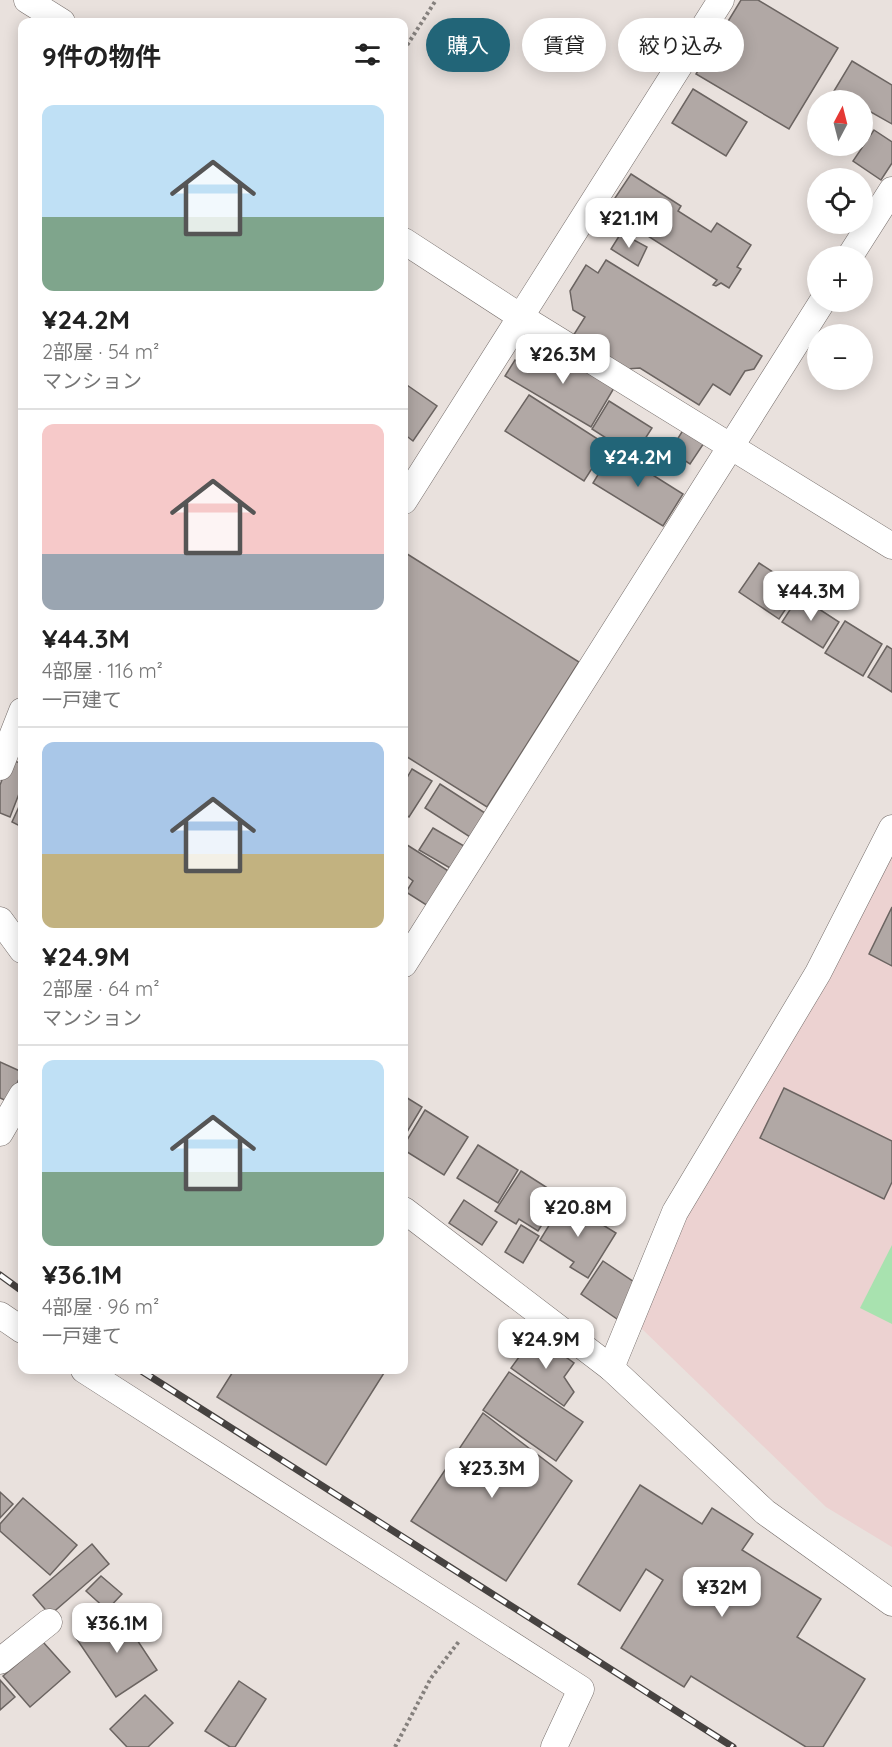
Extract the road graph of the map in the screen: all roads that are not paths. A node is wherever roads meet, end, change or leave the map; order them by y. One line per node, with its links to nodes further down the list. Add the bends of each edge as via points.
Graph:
1 (27, 0): 3 (street)
2 (722, 0): 8 (street)
3 (56, 18)
4 (892, 190): 6 (street)
5 (408, 243): 8 (street)
6 (856, 246)
7 (816, 312): 9 (street)
8 (521, 317): 9 (street); 10 (street)
9 (730, 446): 11 (street); 17 (street)
10 (408, 495)
11 (892, 546)
12 (18, 721): 13 (street)
13 (0, 767)
14 (892, 828): 23 (street, via 818,974 675,1212)
15 (0, 920): 16 (street)
16 (18, 945)
17 (408, 958)
18 (18, 1102): 19 (street)
19 (0, 1133)
20 (408, 1213): 23 (street)
21 (0, 1315): 22 (street)
22 (18, 1327)
23 (611, 1368): 25 (street, via 765,1512)
24 (90, 1374): 28 (street, via 581,1689)
25 (892, 1603)
26 (49, 1622): 27 (street)
27 (0, 1661)
28 (554, 1747)

